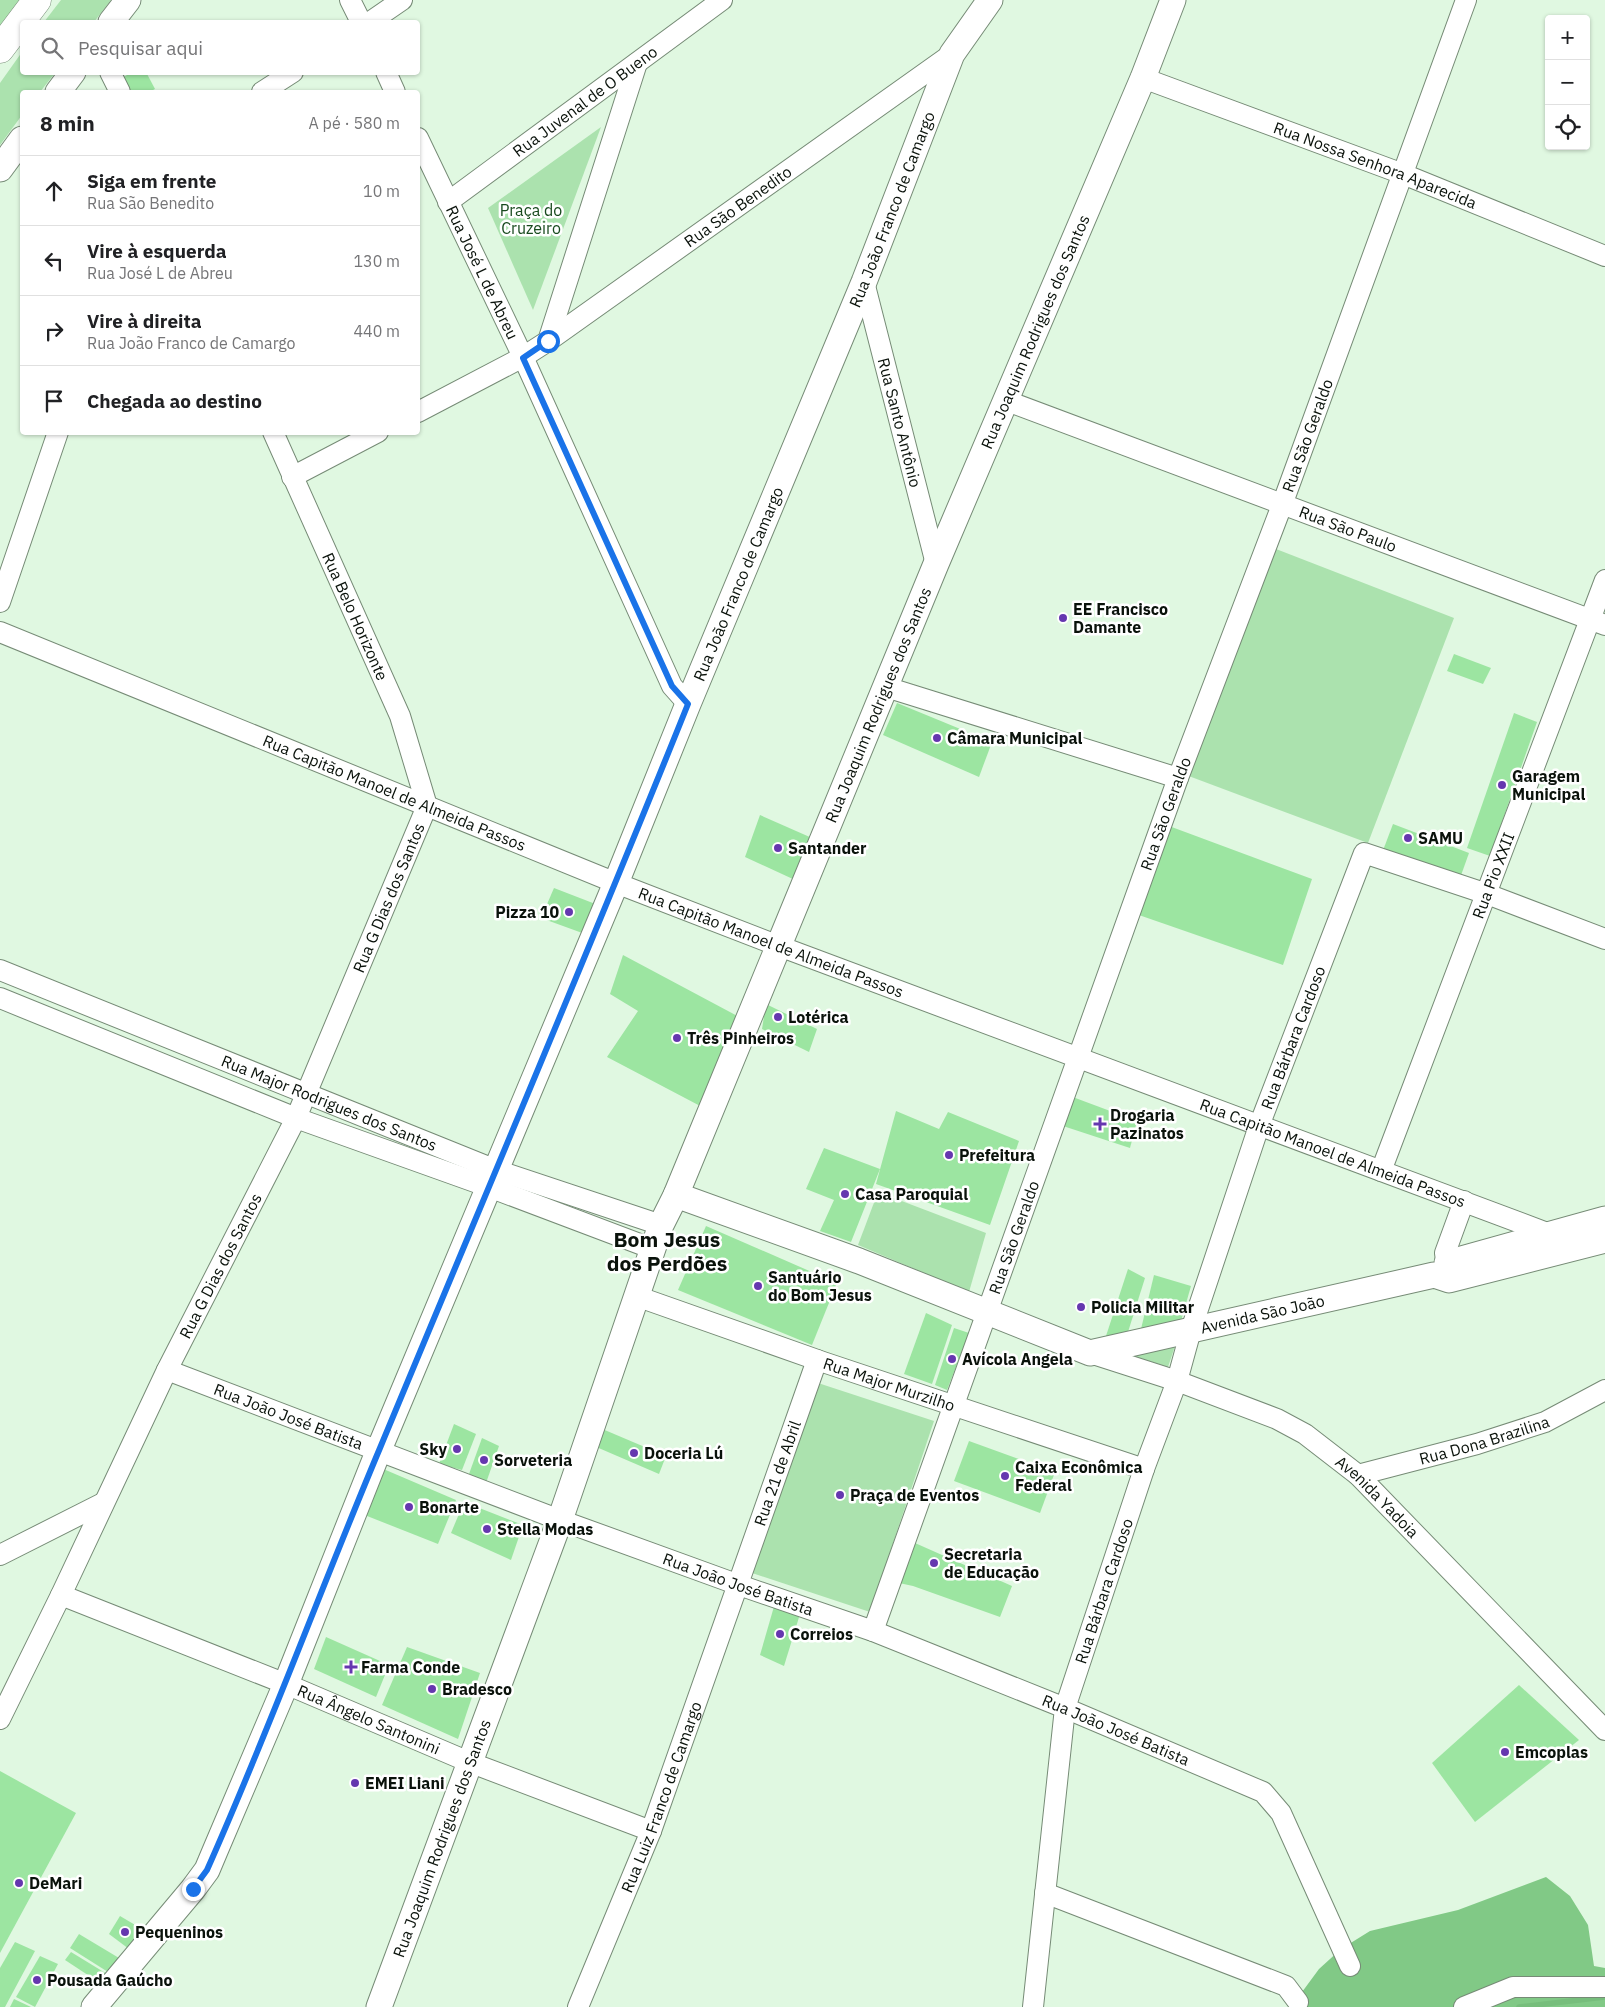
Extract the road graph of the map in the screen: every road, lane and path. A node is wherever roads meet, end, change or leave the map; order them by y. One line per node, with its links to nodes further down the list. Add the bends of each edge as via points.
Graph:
1 (37, 0): 9 (highway)
2 (128, 0): 10 (street)
3 (350, 0): 11 (street)
4 (402, 0): 12 (street)
5 (722, 0): 16 (street, Rua Juvenal de O Bueno)
6 (990, 0): 15 (street, Rua João Franco de Camargo)
7 (1173, 0): 21 (street, Rua Joaquim Rodrigues dos Santos)
8 (1466, 0): 29 (street, Rua São Geraldo)
9 (22, 20)
10 (113, 20)
11 (360, 20)
12 (373, 20)
13 (20, 23): 14 (highway)
14 (0, 49)
15 (952, 54): 32 (street, Rua João Franco de Camargo); 33 (street, Rua São Benedito)
16 (637, 63): 30 (street, Rua Juvenal de O Bueno); 33 (street)
17 (71, 75): 22 (street)
18 (112, 75): 23 (street)
19 (288, 75): 24 (street)
20 (387, 75): 25 (street)
21 (1143, 78): 29 (street, Rua Nossa Senhora Aparecida); 35 (street, Rua Joaquim Rodrigues dos Santos)
22 (60, 90)
23 (119, 90)
24 (265, 90)
25 (394, 90)
26 (20, 142): 28 (street)
27 (420, 142): 30 (street, Rua José L de Abreu)
28 (0, 169)
29 (1403, 174): 31 (street, Rua Nossa Senhora Aparecida); 41 (street, Rua São Geraldo)
30 (448, 202): 34 (street, Rua José L de Abreu)
31 (1605, 256)
32 (864, 282): 42 (street, Rua Santo Antônio); 48 (street, Rua João Franco de Camargo)
33 (548, 341): 34 (street, Rua São Benedito)
34 (523, 358): 36 (street); 48 (street, Rua José L de Abreu, via 672,686)
35 (1007, 401): 41 (street, Rua São Paulo); 42 (street, Rua Joaquim Rodrigues dos Santos)
36 (420, 411)
37 (57, 435): 44 (street)
38 (274, 435): 40 (street, Rua Belo Horizonte)
39 (372, 435): 40 (street)
40 (292, 477): 50 (street, Rua Belo Horizonte, via 400,716)
41 (1282, 505): 45 (street, Rua São Paulo); 49 (street, Rua São Geraldo)
42 (936, 564): 47 (street, Rua Joaquim Rodrigues dos Santos)
43 (1605, 580): 45 (street, Rua Pio XXII)
44 (0, 602)
45 (1597, 623): 52 (street, Rua Pio XXII)
46 (0, 632): 50 (street, Rua Capitão Manoel de Almeida Passos)
47 (886, 687): 49 (street); 54 (street, Rua Joaquim Rodrigues dos Santos)
48 (688, 704): 51 (street, Rua João Franco de Camargo)
49 (1178, 778): 57 (street, Rua São Geraldo)
50 (427, 806): 51 (street, Rua Capitão Manoel de Almeida Passos); 58 (street, Rua G Dias dos Santos)
51 (616, 883): 54 (street, Rua Capitão Manoel de Almeida Passos); 62 (street, Rua João Franco de Camargo)
52 (1487, 894): 53 (street); 60 (street, Rua Bárbara Cardoso, via 1364,853); 61 (street, Rua Pio XXII)
53 (1605, 939)
54 (779, 946): 57 (street, Rua Capitão Manoel de Almeida Passos); 63 (street, Rua Joaquim Rodrigues dos Santos)
55 (0, 970): 58 (street, Rua Major Rodrigues dos Santos)
56 (0, 998): 59 (street, Rua Major Rodrigues dos Santos)
57 (1077, 1057): 60 (street, Rua Capitão Manoel de Almeida Passos); 72 (street, Rua São Geraldo)
58 (306, 1094): 59 (street, Rua G Dias dos Santos); 62 (street, Rua Major Rodrigues dos Santos)
59 (296, 1118): 62 (street, Rua Major Rodrigues dos Santos); 76 (street, Rua G Dias dos Santos)
60 (1259, 1126): 61 (street, Rua Capitão Manoel de Almeida Passos); 73 (street, Rua Bárbara Cardoso)
61 (1382, 1170): 64 (street, Rua Capitão Manoel de Almeida Passos)
62 (492, 1178): 66 (street, Rua Major Rodrigues dos Santos); 69 (street, Rua Major Rodrigues dos Santos); 80 (street, Rua João Franco de Camargo)
63 (676, 1195): 66 (street, Rua Joaquim Rodrigues dos Santos); 72 (street, via 859,1261)
64 (1464, 1201): 67 (street, Rua Capitão Manoel de Almeida Passos); 70 (street, via 1445,1253)
65 (1605, 1219): 67 (street, Avenida São João)
66 (661, 1225): 69 (street, Rua Joaquim Rodrigues dos Santos)
67 (1550, 1234): 70 (street, Avenida São João)
68 (1605, 1240): 70 (street, Avenida São João)
69 (653, 1248): 71 (street, Rua Joaquim Rodrigues dos Santos)
70 (1443, 1273): 73 (street, Avenida São João)
71 (636, 1296): 75 (street, Rua Major Murzilho); 84 (street, Rua Joaquim Rodrigues dos Santos)
72 (986, 1313): 74 (street); 79 (street, Rua São Geraldo)
73 (1191, 1330): 74 (street, Avenida São João); 77 (street, Rua Bárbara Cardoso)
74 (1090, 1353): 77 (street, Avenida Yadoia)
75 (817, 1360): 79 (street, Rua Major Murzilho); 86 (street, Rua 21 de Abril)
76 (167, 1370): 80 (street, Rua João José Batista); 83 (street, Rua G Dias dos Santos)
77 (1177, 1381): 81 (street, Rua Bárbara Cardoso); 82 (street, Avenida Yadoia, via 1277,1419 1305,1434)
78 (1605, 1390): 82 (street, Rua Dona Brazilina, via 1544,1422)
79 (953, 1406): 81 (street, Rua Major Murzilho); 88 (street, Rua São Geraldo)
80 (378, 1452): 84 (street, Rua João José Batista); 89 (street, Rua João Franco de Camargo)
81 (1144, 1469): 90 (street, Rua Bárbara Cardoso)
82 (1358, 1476): 92 (street, Avenida Yadoia)
83 (103, 1503): 85 (street); 87 (street, Rua G Dias dos Santos)
84 (560, 1520): 86 (street, Rua João José Batista); 93 (street, Rua Joaquim Rodrigues dos Santos)
85 (0, 1555)
86 (739, 1585): 88 (street, Rua João José Batista); 94 (street, Rua Luiz Franco de Camargo)
87 (61, 1595): 89 (street, Rua Ângelo Santonini); 91 (street, Rua G Dias dos Santos)
88 (873, 1631): 90 (street, Rua João José Batista)
89 (286, 1684): 93 (street, Rua Ângelo Santonini); 99 (street, Rua João Franco de Camargo, via 207,1870)
90 (1065, 1708): 95 (street, Rua Bárbara Cardoso); 96 (street, Rua João José Batista, via 1263,1792 1281,1813)
91 (0, 1719)
92 (1605, 1730)
93 (469, 1762): 94 (street, Rua Ângelo Santonini); 100 (street, Rua Joaquim Rodrigues dos Santos)
94 (650, 1831): 101 (street, Rua Luiz Franco de Camargo)
95 (1045, 1893): 98 (street, via 1286,1986); 102 (street, Rua Bárbara Cardoso)
96 (1350, 1966)
97 (1605, 1987): 103 (street, via 1513,1987)
98 (1298, 2002)
99 (94, 2007)
100 (378, 2007)
101 (578, 2007)
102 (1033, 2007)
103 (1464, 2007)

